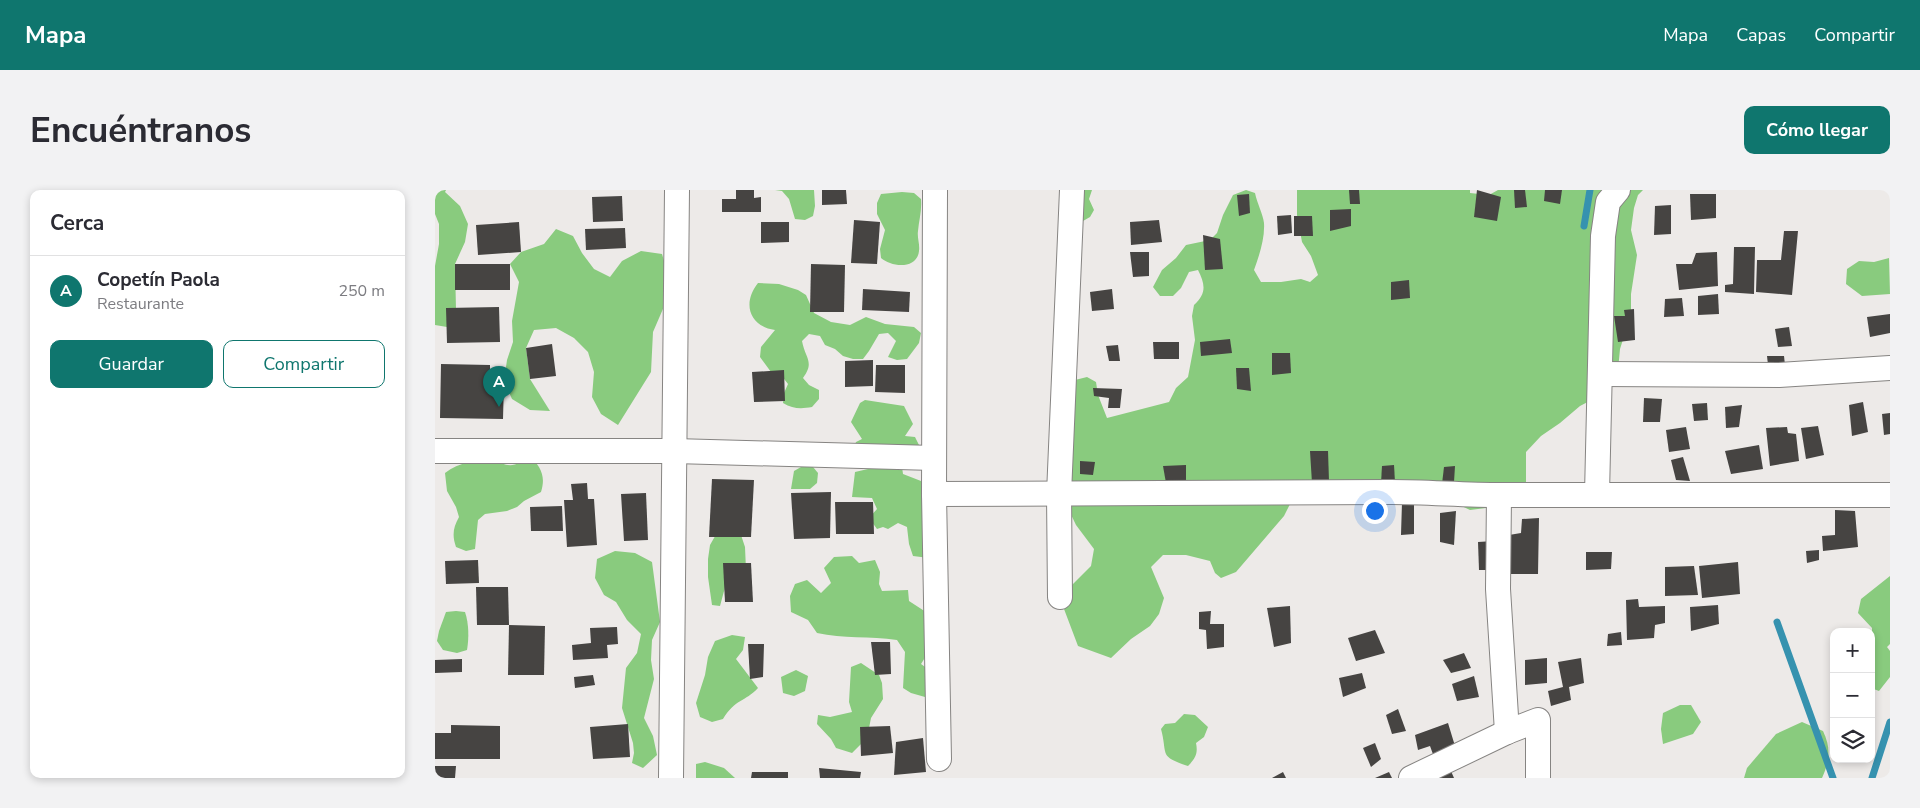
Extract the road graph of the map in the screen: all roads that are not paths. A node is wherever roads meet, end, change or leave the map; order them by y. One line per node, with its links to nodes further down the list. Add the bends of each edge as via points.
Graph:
1 (677, 190): 7 (street)
2 (935, 190): 9 (street)
3 (1072, 190): 11 (street)
4 (1617, 190): 6 (street, via 1608,202 1603,236)
5 (1890, 368): 6 (street, via 1779,375)
6 (1601, 374): 12 (street)
7 (674, 450): 8 (street); 9 (street); 18 (street)
8 (435, 451)
9 (934, 458): 10 (street)
10 (934, 494): 11 (street); 17 (street)
11 (1059, 494): 13 (street, via 1393,492); 15 (street)
12 (1597, 494): 13 (street); 14 (street)
13 (1499, 495): 16 (street, via 1498,589)
14 (1890, 495)
15 (1060, 597)
16 (1507, 732): 19 (street); 20 (street, via 1539,720)
17 (939, 759)
18 (671, 778)
19 (1411, 778)
20 (1538, 778)

